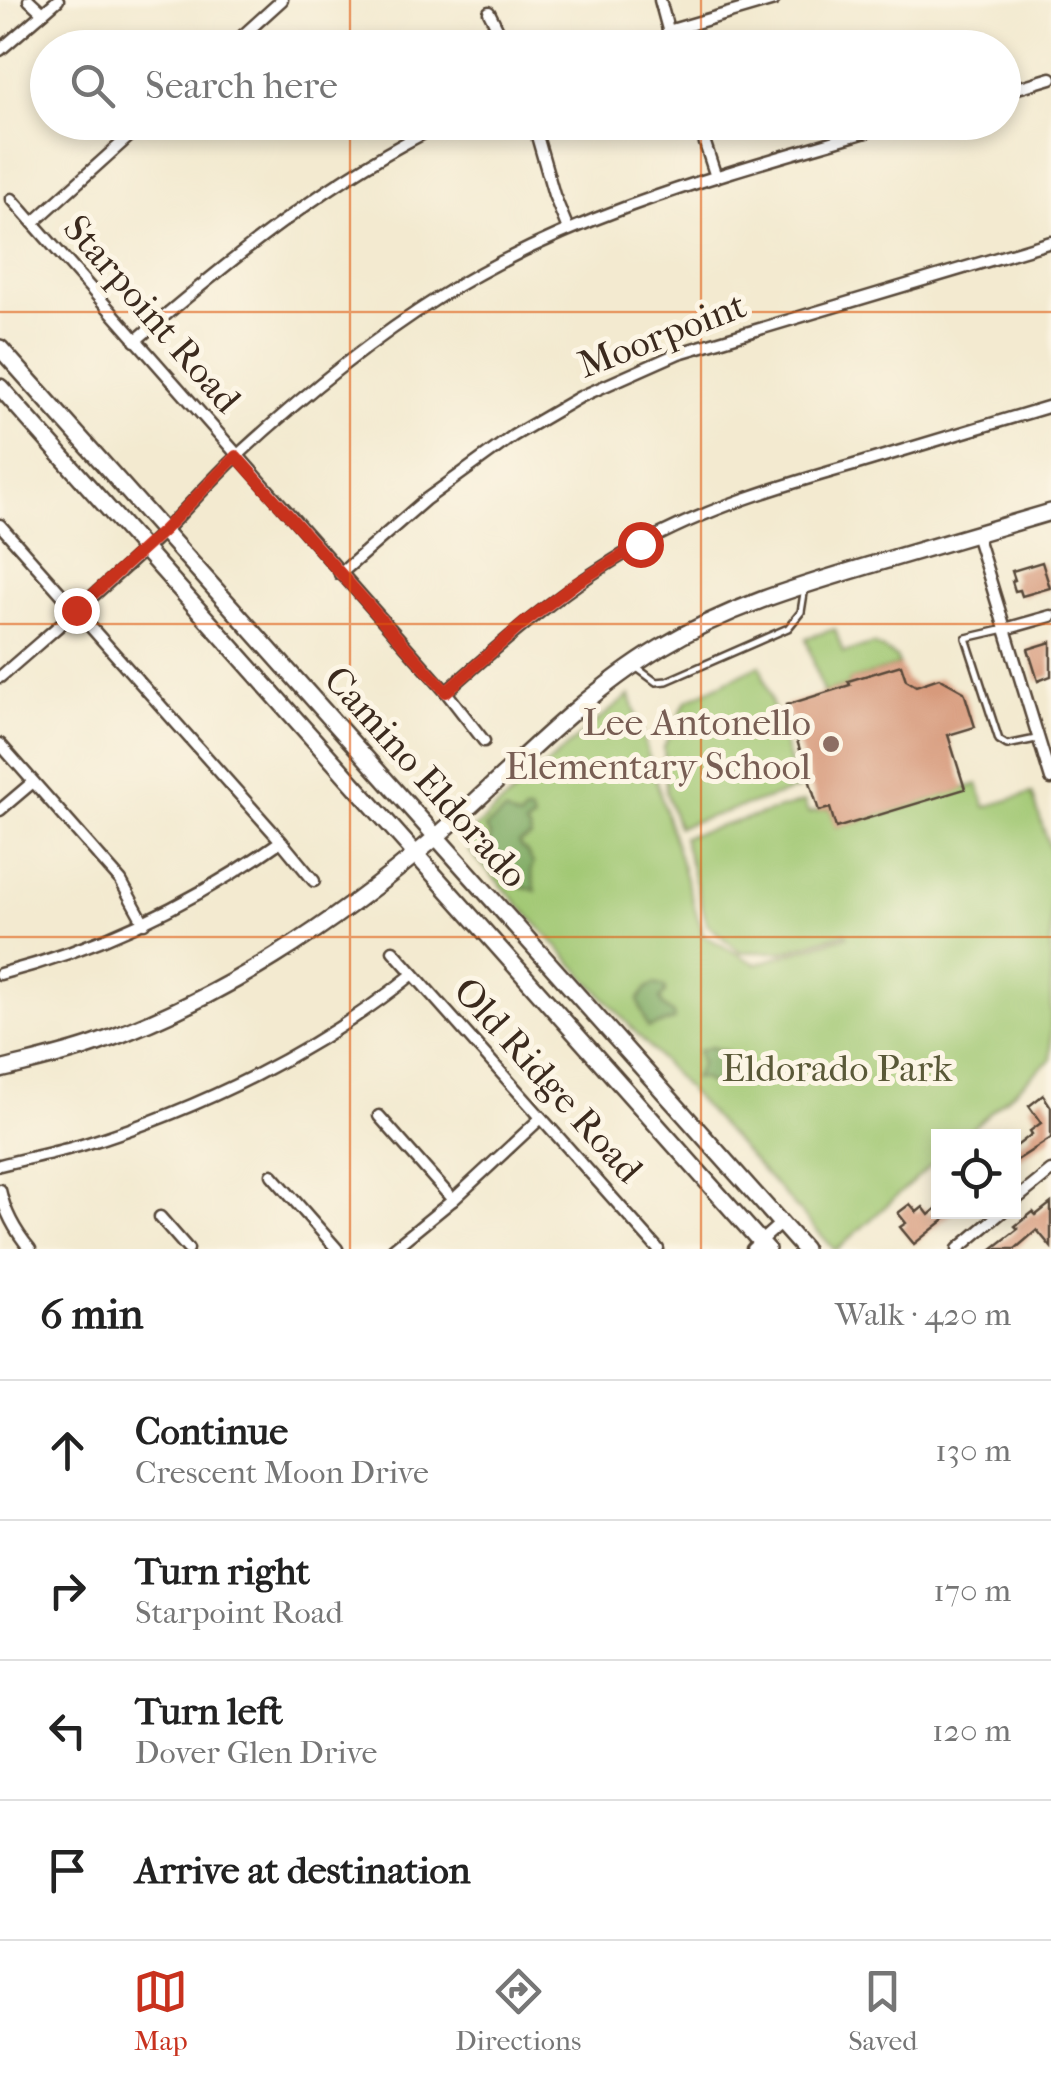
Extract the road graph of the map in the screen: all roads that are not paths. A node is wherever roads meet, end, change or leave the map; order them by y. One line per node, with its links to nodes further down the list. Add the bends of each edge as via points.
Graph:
1 (29, 0): 7 (street)
2 (58, 0): 7 (street)
3 (282, 0): 8 (street)
4 (660, 0): 10 (street)
5 (774, 0): 11 (street)
6 (490, 12): 9 (street)
7 (43, 13): 12 (street)
8 (249, 30)
9 (498, 30)
10 (668, 30)
11 (671, 30)
12 (0, 50)
13 (1051, 78): 14 (street)
14 (1021, 87)
15 (125, 140): 22 (street)
16 (413, 140): 25 (street, via 294,212)
17 (537, 140): 23 (street)
18 (704, 140): 20 (street)
19 (840, 140): 20 (street)
20 (716, 177): 23 (street)
21 (12, 199): 22 (street, Starpoint Road)
22 (32, 223): 25 (street, Starpoint Road)
23 (568, 229): 29 (street, via 442,296 366,346)
24 (1051, 242): 35 (street, Moorpoint, via 679,353 580,397 425,500)
25 (135, 341): 29 (street, Starpoint Road)
26 (0, 348): 32 (main road, Camino Eldorado)
27 (0, 386): 34 (main road, Camino Eldorado)
28 (1051, 406): 42 (street, via 698,516 575,584)
29 (236, 456): 32 (street); 35 (street, Starpoint Road)
30 (1051, 512): 33 (main road)
31 (0, 525): 37 (street)
32 (164, 530): 34 (street); 49 (main road, Camino Eldorado)
33 (976, 534): 36 (main road); 39 (street)
34 (145, 548): 37 (street); 51 (main road, Camino Eldorado)
35 (340, 574): 42 (street, Starpoint Road)
36 (806, 584): 40 (main road, via 727,612); 40 (lane, via 801,612 788,628 668,681 656,682)
37 (76, 610): 41 (street); 50 (street)
38 (1051, 616): 39 (street)
39 (1005, 629): 43 (street); 43 (lane, via 966,638 999,740 1007,745)
40 (634, 666): 49 (main road)
41 (0, 677)
42 (446, 692): 44 (street, Starpoint Road)
43 (1038, 738): 46 (street)
44 (484, 741)
45 (0, 744): 47 (street)
46 (1051, 778)
47 (33, 782): 48 (street); 53 (street, via 121,881)
48 (0, 810)
49 (436, 836): 51 (main road); 68 (main road, Camino Eldorado)
50 (280, 841): 52 (street); 53 (street)
51 (414, 855): 57 (main road, via 306,939 209,996 91,1046); 69 (main road, Camino Eldorado)
52 (314, 882)
53 (144, 922): 55 (street)
54 (394, 952): 56 (street, Old Ridge Road)
55 (0, 974)
56 (413, 974): 59 (street, Old Ridge Road); 60 (street, via 327,1035 235,1085 80,1146)
57 (0, 1070)
58 (379, 1116): 65 (street)
59 (541, 1118): 65 (street); 74 (street, Old Ridge Road)
60 (0, 1165)
61 (1051, 1171): 64 (street)
62 (272, 1175): 72 (street)
63 (0, 1190): 70 (street)
64 (1021, 1195)
65 (453, 1200): 73 (street)
66 (160, 1217): 71 (street)
67 (994, 1219): 76 (street)
68 (780, 1222): 69 (street); 75 (main road, Camino Eldorado)
69 (759, 1247)
70 (30, 1249)
71 (188, 1249)
72 (338, 1249)
73 (393, 1249)
74 (658, 1249)
75 (804, 1249)
76 (958, 1249)

